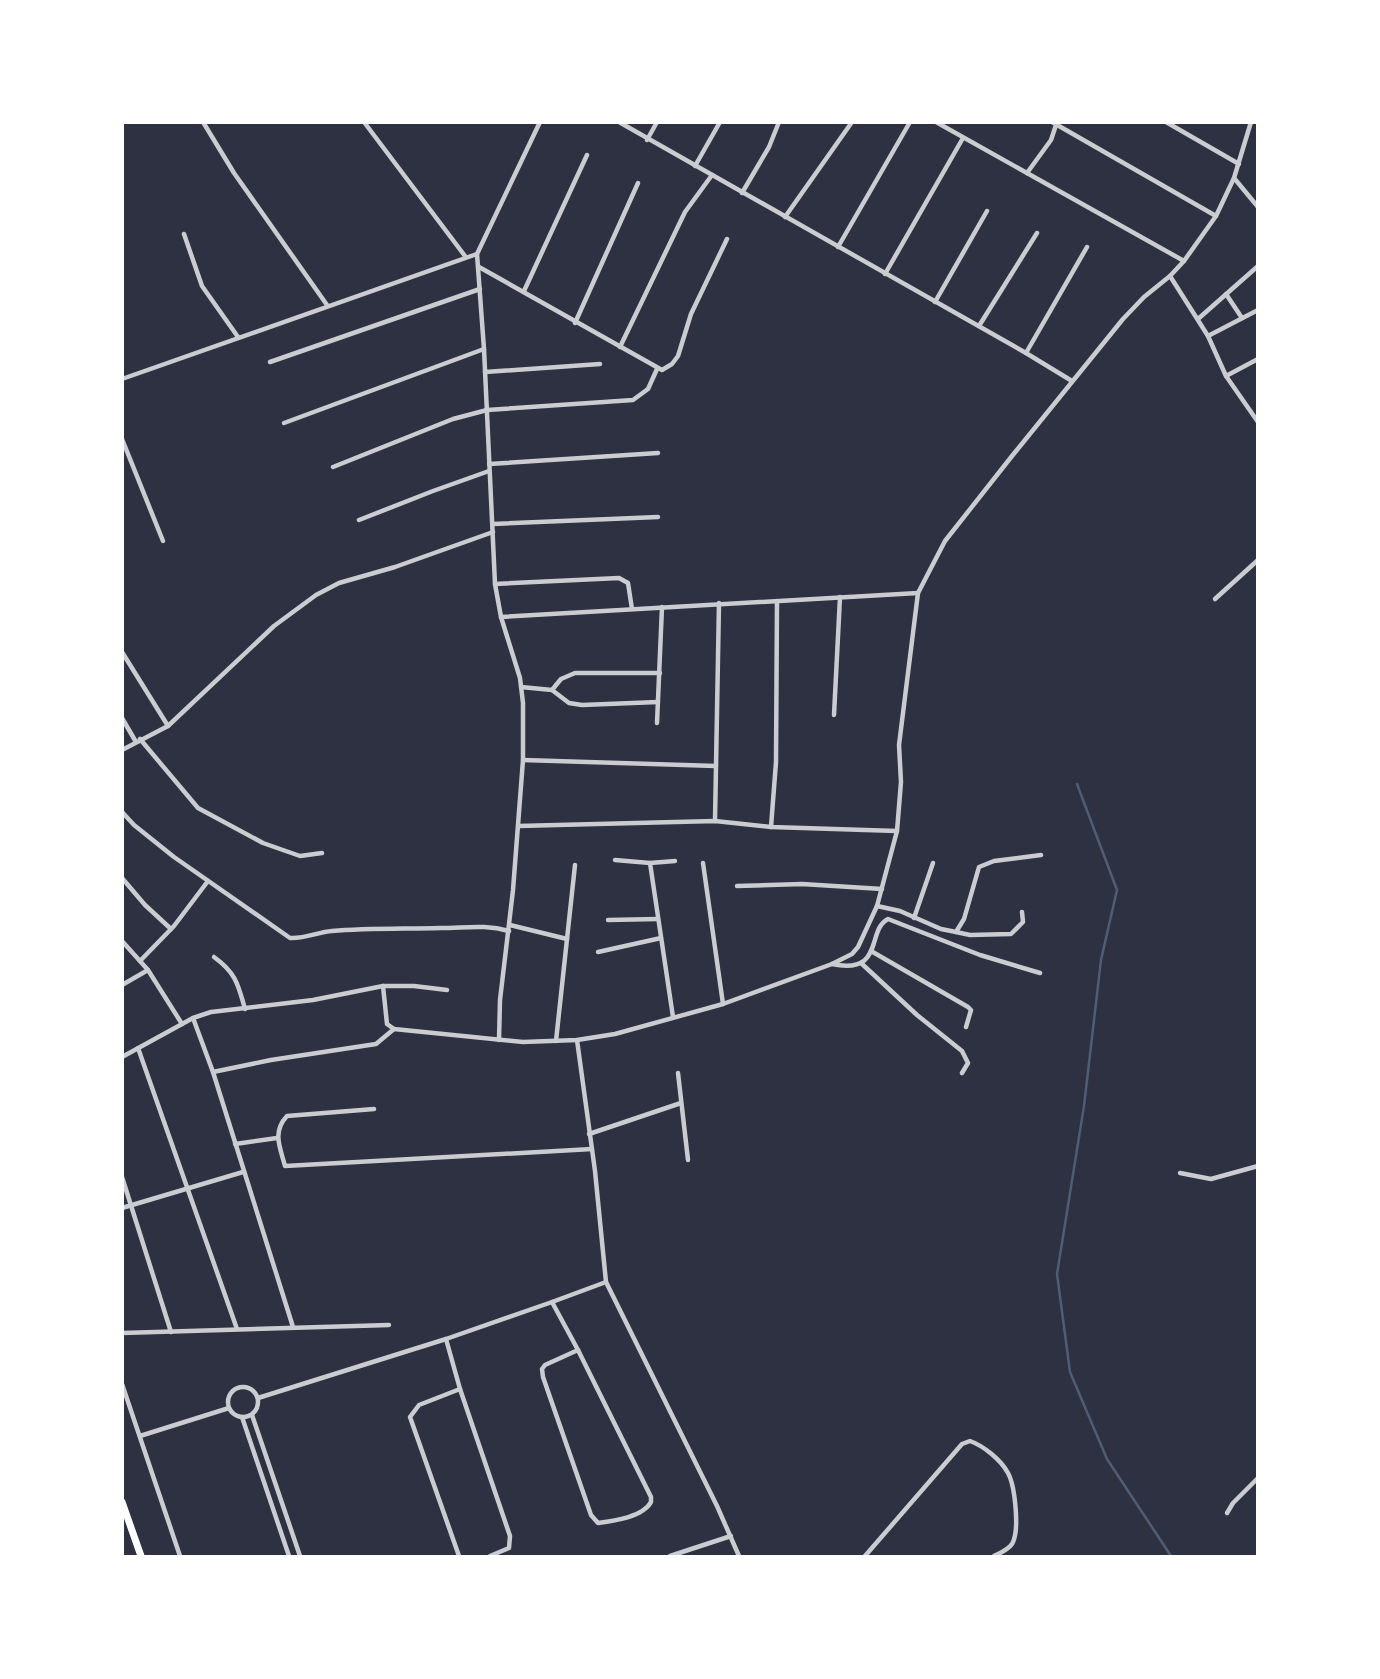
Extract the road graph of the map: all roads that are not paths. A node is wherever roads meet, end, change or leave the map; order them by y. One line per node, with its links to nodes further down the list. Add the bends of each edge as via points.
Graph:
1 (204, 122): 44 (street, via 234,173)
2 (364, 122): 34 (street)
3 (540, 122): 33 (street)
4 (619, 122): 15 (street)
5 (657, 122): 15 (street)
6 (720, 122): 18 (street)
7 (779, 122): 23 (street)
8 (852, 122): 27 (street)
9 (910, 122): 31 (street)
10 (936, 122): 14 (street)
11 (1166, 122): 17 (street)
12 (1251, 122): 17 (street)
13 (1054, 124): 19 (street, via 1051,140); 26 (street)
14 (963, 138): 19 (street); 38 (street)
15 (647, 140): 18 (street)
16 (587, 155): 41 (street)
17 (1239, 164): 21 (street)
18 (695, 166): 20 (street)
19 (1027, 173): 35 (street)
20 (712, 175): 23 (street); 52 (street, via 685,212)
21 (1234, 178): 24 (street); 26 (street)
22 (638, 184): 48 (street)
23 (742, 193): 27 (street)
24 (1258, 206)
25 (987, 211): 43 (street)
26 (1216, 216): 35 (street)
27 (785, 217): 31 (street)
28 (1037, 233): 49 (street)
29 (184, 234): 51 (street, via 202,286)
30 (727, 239): 58 (street, via 691,314 678,356 667,368)
31 (838, 247): 38 (street)
32 (1087, 247): 54 (street)
33 (477, 254): 34 (street); 37 (street)
34 (466, 256): 44 (street)
35 (1184, 261): 39 (street)
36 (1258, 265): 42 (street)
37 (479, 267): 40 (street); 41 (street)
38 (885, 274): 43 (street)
39 (1170, 276): 47 (street); 62 (street, via 1143,297)
40 (480, 289): 53 (street); 56 (street)
41 (524, 291): 48 (street)
42 (1226, 294): 46 (street); 47 (street)
43 (935, 302): 49 (street)
44 (327, 305): 51 (street)
45 (1258, 310): 46 (street)
46 (1242, 318): 50 (street)
47 (1198, 319): 50 (street)
48 (575, 323): 52 (street)
49 (979, 326): 54 (street)
50 (1208, 336): 60 (street)
51 (238, 337): 61 (street)
52 (620, 347): 58 (street)
53 (484, 349): 59 (street); 65 (street)
54 (1026, 353): 62 (street)
55 (1258, 359): 60 (street)
56 (270, 362)
57 (600, 363): 59 (street)
58 (657, 369): 63 (street, via 648,389 633,400)
59 (485, 372): 63 (street)
60 (1226, 376): 64 (street)
61 (122, 379)
62 (1072, 381): 78 (street, via 946,541)
63 (487, 410): 68 (street); 69 (street)
64 (1258, 422)
65 (284, 423)
66 (122, 439): 75 (street)
67 (658, 453): 68 (street)
68 (489, 464): 70 (street)
69 (333, 467)
70 (489, 471): 72 (street); 73 (street)
71 (658, 517): 73 (street)
72 (359, 520)
73 (493, 524): 74 (street)
74 (493, 532): 77 (street); 94 (street, via 316,595 260,639)
75 (163, 541)
76 (1258, 560): 80 (street)
77 (495, 584): 84 (street, via 619,578 628,583); 85 (street)
78 (918, 593): 79 (street); 103 (street, via 899,745)
79 (840, 597): 81 (street); 91 (street)
80 (1215, 599)
81 (777, 601): 82 (street); 102 (street)
82 (719, 603): 83 (street); 98 (street)
83 (662, 607): 84 (street); 87 (street)
84 (632, 609): 85 (street)
85 (501, 618): 88 (street)
86 (122, 652): 94 (street)
87 (660, 673): 89 (street, via 575,673); 90 (street)
88 (521, 687): 89 (street); 97 (street)
89 (552, 690): 90 (street, via 561,699 582,705)
90 (658, 702): 93 (street)
91 (834, 715)
92 (122, 718): 95 (street)
93 (657, 723)
94 (168, 726): 95 (street)
95 (138, 741): 96 (street); 104 (street, via 198,808 275,847 300,856)
96 (122, 750)
97 (523, 760): 98 (street); 101 (street)
98 (716, 766): 100 (street)
99 (122, 812): 113 (street)
100 (715, 821): 101 (street); 102 (street)
101 (518, 826): 121 (street)
102 (771, 827): 103 (street)
103 (897, 831): 115 (street)
104 (322, 853)
105 (1041, 855): 123 (street, via 994,860 979,867)
106 (615, 860): 108 (street)
107 (675, 861): 108 (street)
108 (650, 863): 119 (street)
109 (703, 863): 138 (street)
110 (933, 863): 118 (street)
111 (575, 864): 125 (street)
112 (122, 878): 122 (street)
113 (208, 881): 121 (street, via 290,938 392,927); 122 (street)
114 (737, 886): 115 (street)
115 (882, 889): 116 (street)
116 (877, 906): 118 (street); 132 (street, via 858,947)
117 (1022, 912): 123 (street, via 1023,922 1011,934)
118 (914, 918): 123 (street)
119 (658, 919): 120 (street); 124 (street)
120 (608, 920)
121 (510, 928): 125 (street); 145 (street)
122 (171, 929): 130 (street)
123 (956, 932)
124 (661, 938): 128 (street); 140 (street)
125 (567, 939): 147 (street)
126 (122, 941): 130 (street)
127 (871, 951): 131 (street); 134 (street, via 888,919); 143 (street, via 968,1007)
128 (598, 952)
129 (214, 957): 139 (street, via 238,981)
130 (140, 961): 133 (street)
131 (861, 963): 132 (street); 152 (street, via 962,1051 968,1063)
132 (832, 964): 138 (street)
133 (148, 970): 135 (street); 142 (street)
134 (1040, 973)
135 (122, 985)
136 (383, 986): 137 (street); 139 (street); 144 (street, via 387,1024)
137 (447, 990)
138 (723, 1004): 140 (street)
139 (245, 1009): 141 (street)
140 (673, 1017): 146 (street, via 638,1029)
141 (193, 1018): 142 (street); 150 (street)
142 (182, 1024): 148 (street)
143 (966, 1027)
144 (394, 1029): 145 (street); 150 (street, via 376,1044)
145 (499, 1040): 147 (street)
146 (577, 1040): 147 (street); 155 (street)
147 (555, 1041)
148 (138, 1048): 149 (street); 164 (street)
149 (122, 1057)
150 (213, 1072): 157 (street)
151 (678, 1073): 153 (street)
152 (962, 1073)
153 (681, 1103): 155 (street); 159 (street)
154 (374, 1109): 156 (street, via 287,1116 279,1124)
155 (589, 1134): 158 (street)
156 (277, 1138): 157 (street); 158 (street, via 285,1166)
157 (234, 1144): 161 (street)
158 (592, 1149): 167 (street)
159 (688, 1160)
160 (1258, 1166): 162 (street, via 1212,1179)
161 (243, 1172): 164 (street); 170 (street)
162 (1180, 1172)
163 (122, 1177): 165 (street)
164 (189, 1189): 165 (street); 171 (street)
165 (132, 1205): 166 (street); 172 (street)
166 (122, 1208)
167 (606, 1282): 168 (street); 186 (street)
168 (552, 1302): 174 (street); 175 (street)
169 (389, 1325): 170 (street)
170 (293, 1327): 171 (street)
171 (237, 1329): 172 (street)
172 (171, 1332): 173 (street)
173 (122, 1333)
174 (446, 1339): 177 (street); 178 (street)
175 (578, 1350): 175 (street, via 651,1497 644,1511 609,1522 598,1523 591,1516 543,1377 545,1365)
176 (122, 1384): 182 (street)
177 (460, 1390): 191 (street, via 419,1405 410,1417); 192 (street, via 510,1536 509,1548)
178 (258, 1398): 179 (street, via 254,1391 238,1388 228,1401); 180 (street)
179 (229, 1408): 181 (street); 182 (street)
180 (253, 1415): 181 (street); 190 (street)
181 (242, 1418): 189 (street)
182 (140, 1436): 188 (street)
183 (1258, 1478): 185 (street)
184 (122, 1502): 187 (main road)
185 (1227, 1513)
186 (731, 1536): 193 (street); 194 (street)
187 (141, 1556)
188 (180, 1556)
189 (289, 1556)
190 (300, 1556)
191 (459, 1556)
192 (490, 1556)
193 (670, 1556)
194 (739, 1556)
195 (865, 1556): 196 (street, via 962,1444 970,1441 997,1459 1011,1482 1015,1534 1012,1544)
196 (993, 1556)

